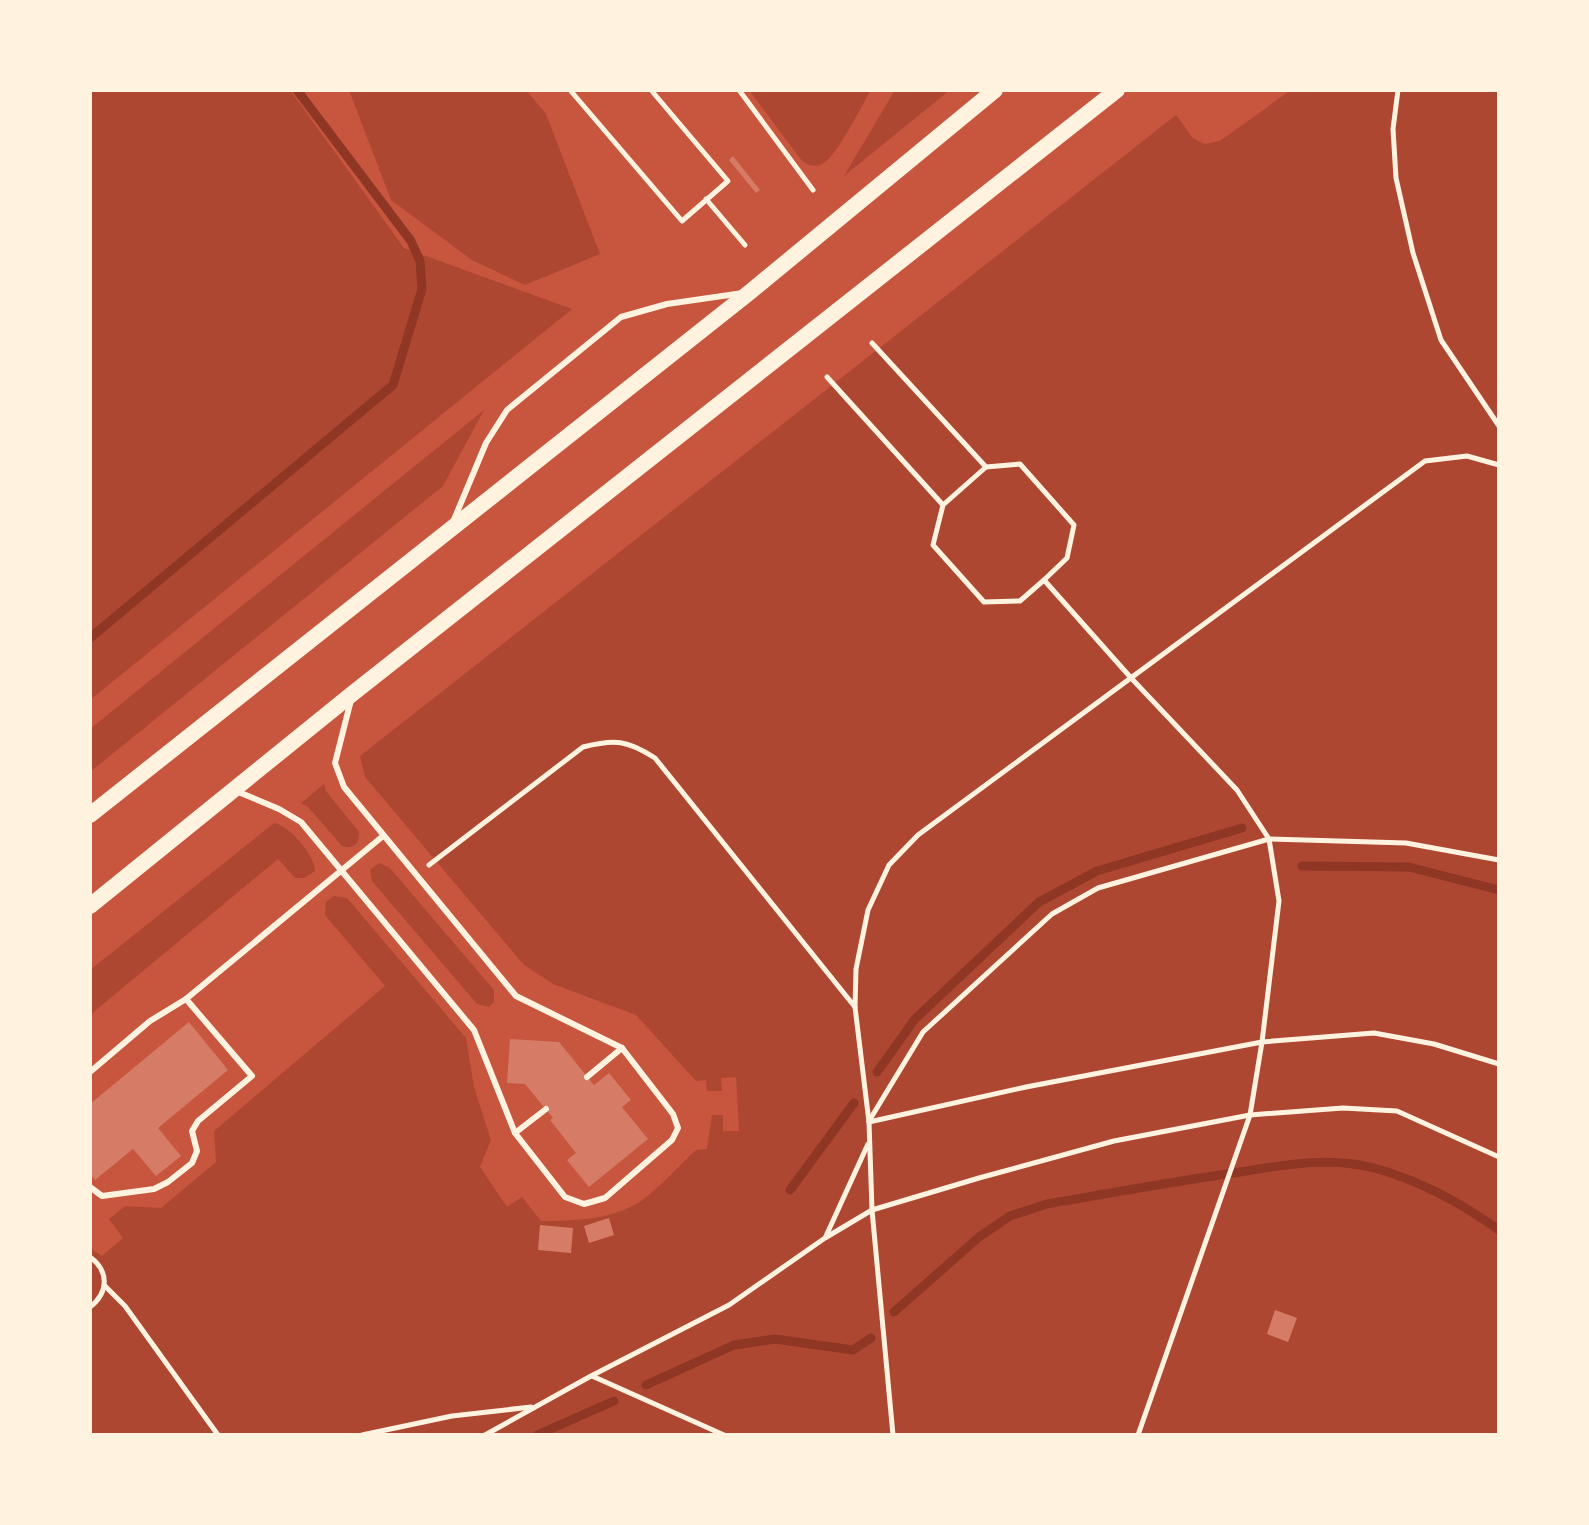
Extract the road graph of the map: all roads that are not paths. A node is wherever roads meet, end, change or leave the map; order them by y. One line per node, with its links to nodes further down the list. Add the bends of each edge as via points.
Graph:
1 (995, 90): 3 (main road)
2 (1117, 90): 5 (main road)
3 (750, 292): 4 (main road); 4 (lane, via 667,304 621,317 507,410 486,443)
4 (450, 528): 7 (main road)
5 (352, 694): 6 (main road); 8 (lane, via 335,763 344,787)
6 (233, 790): 9 (lane, via 301,822); 10 (main road)
7 (90, 815)
8 (383, 836): 9 (lane); 12 (lane, via 516,996)
9 (342, 870): 11 (lane); 16 (lane, via 474,1030)
10 (90, 906)
11 (186, 999): 13 (lane, via 150,1021); 17 (lane, via 252,1076 198,1121 192,1131 197,1151 192,1163 168,1182 102,1196)
12 (622, 1048): 14 (lane); 16 (lane, via 678,1128 672,1140 605,1198 584,1204 565,1197)
13 (90, 1072)
14 (587, 1077)
15 (546, 1109): 16 (lane)
16 (515, 1133)
17 (90, 1187)

